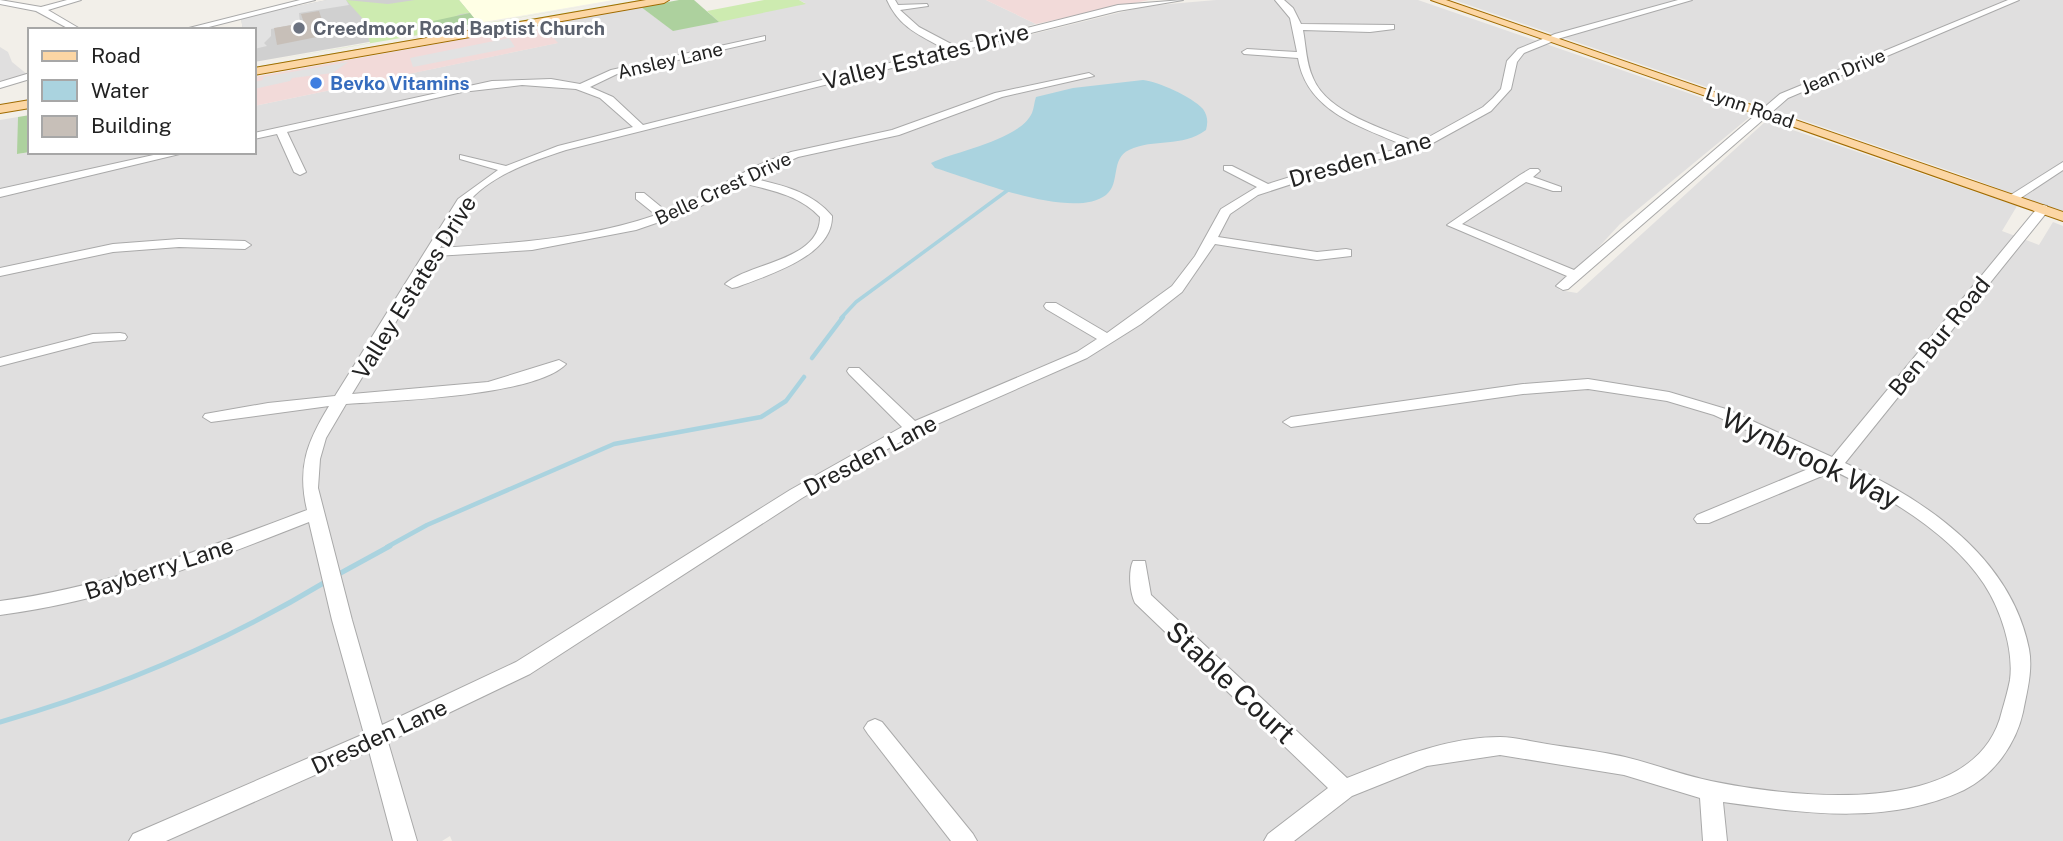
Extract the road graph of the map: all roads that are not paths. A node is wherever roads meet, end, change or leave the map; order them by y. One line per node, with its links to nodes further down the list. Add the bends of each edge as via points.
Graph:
1 (77, 0): 13 (street)
2 (311, 0): 17 (street)
3 (628, 0): 23 (main road)
4 (664, 0): 24 (main road)
5 (1179, 0): 20 (street, Valley Estates Drive, via 1118,8)
6 (1279, 0): 14 (street, via 1291,9)
7 (1436, 0): 19 (main road, Lynn Road)
8 (1688, 0): 19 (street, Dresden Lane)
9 (2015, 0): 32 (street, Jean Drive, via 1784,96)
10 (0, 1): 13 (street)
11 (892, 4): 12 (street); 20 (street, via 902,21)
12 (924, 6)
13 (40, 10): 16 (street)
14 (1297, 27): 15 (street); 22 (street)
15 (1391, 27)
16 (74, 28)
17 (193, 28)
18 (762, 38): 28 (street, Ansley Lane, via 614,72)
19 (1550, 39): 32 (main road, Lynn Road); 37 (street, Dresden Lane, via 1521,51 1512,61 1506,89 1487,109)
20 (953, 49): 34 (street, Valley Estates Drive)
21 (1247, 52): 22 (street)
22 (1300, 55): 37 (street, via 1307,79 1324,100)
23 (256, 65)
24 (256, 72)
25 (1089, 76): 44 (street, Belle Crest Drive, via 999,95 895,133 795,154)
26 (28, 77): 27 (street)
27 (0, 85)
28 (580, 88): 34 (street, via 616,104); 35 (street, via 526,82 482,86)
29 (28, 104): 30 (main road)
30 (0, 110)
31 (28, 111): 33 (main road)
32 (1764, 112): 49 (main road, Lynn Road); 58 (street, Jean Drive)
33 (0, 116)
34 (640, 128): 42 (street, Valley Estates Drive, via 562,148)
35 (281, 130): 36 (street); 43 (street)
36 (256, 136)
37 (1418, 146): 45 (street, Dresden Lane)
38 (174, 154): 47 (street)
39 (464, 157): 42 (street)
40 (2063, 165): 49 (street)
41 (1228, 168): 45 (street)
42 (506, 169): 55 (street, Valley Estates Drive, via 463,202)
43 (300, 172)
44 (741, 179): 52 (street, Belle Crest Drive); 59 (street, via 807,200 821,209 826,222 813,247)
45 (1266, 187): 53 (street, Dresden Lane, via 1231,207)
46 (1557, 189): 58 (street, via 1529,174 1453,225)
47 (0, 193)
48 (640, 197): 52 (street)
49 (2012, 198): 50 (main road, Lynn Road)
50 (2043, 209): 51 (main road, Lynn Road); 71 (street, Ben Bur Road)
51 (2063, 216)
52 (666, 217): 55 (street, Belle Crest Drive, via 547,244)
53 (1210, 239): 56 (street, via 1317,256); 63 (street, Dresden Lane, via 1177,289)
54 (244, 245): 57 (street, via 113,248)
55 (432, 252): 67 (street, Valley Estates Drive)
56 (1346, 253)
57 (0, 272)
58 (1576, 275): 60 (street, Jean Drive)
59 (732, 284)
60 (1563, 286)
61 (1051, 306): 63 (street)
62 (120, 337): 64 (street, via 93,338)
63 (1107, 339): 70 (street, Dresden Lane, via 1052,370)
64 (0, 362)
65 (559, 364): 67 (street, via 527,379 491,387)
66 (854, 371): 70 (street)
67 (342, 400): 68 (street, via 271,406); 72 (street, Valley Estates Drive, via 318,438 312,459 310,488)
68 (211, 418)
69 (1291, 422): 71 (street, Wynbrook Way, via 1486,393 1588,384 1669,397 1720,412)
70 (913, 428): 77 (street, Dresden Lane, via 805,488 523,668)
71 (1835, 464): 73 (street); 79 (street, Wynbrook Way, via 1915,508 1963,548 1992,581 2019,649 2020,679 2009,728 1988,760 1958,782 1920,796 1874,804 1808,804)
72 (315, 513): 75 (street, Bayberry Lane, via 103,589); 77 (street, Valley Estates Drive)
73 (1703, 519)
74 (1139, 566): 78 (street, Stable Court, via 1142,598)
75 (0, 608)
76 (875, 728): 82 (street)
77 (376, 738): 80 (street, Dresden Lane); 81 (street, Valley Estates Drive)
78 (1344, 789): 79 (street, Wynbrook Way, via 1426,757 1500,746 1624,766); 83 (street, Wynbrook Way)
79 (1711, 791): 84 (street)
80 (141, 841)
81 (405, 841)
82 (965, 841)
83 (1276, 841)
84 (1715, 841)

